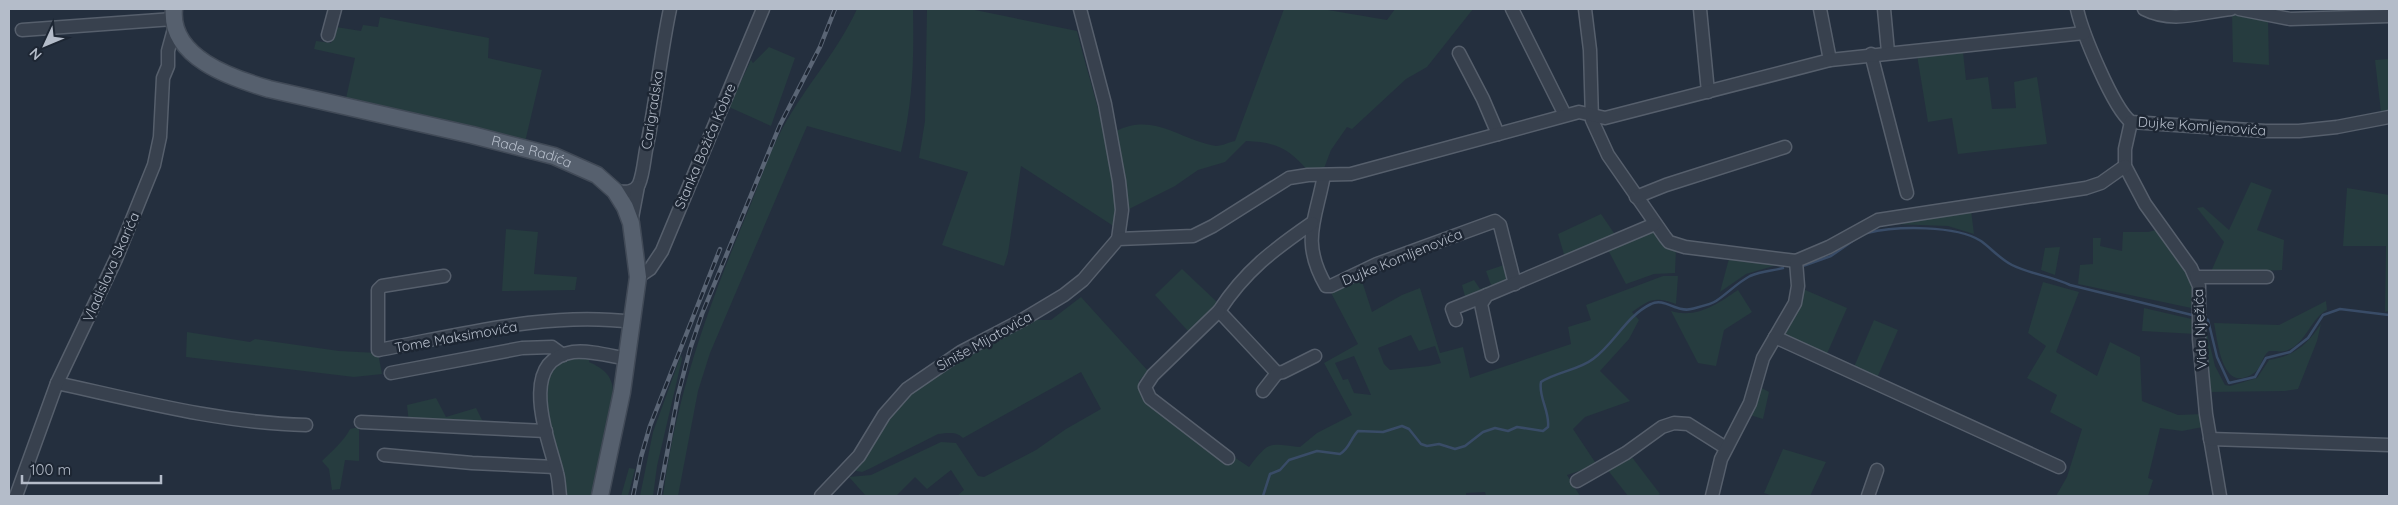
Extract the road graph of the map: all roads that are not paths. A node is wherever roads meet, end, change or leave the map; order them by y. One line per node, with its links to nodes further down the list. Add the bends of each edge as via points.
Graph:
1 (335, 9): 18 (street)
2 (670, 9): 34 (street, Carigradska)
3 (763, 9): 43 (street, Stanka Božića Kobre)
4 (1080, 9): 41 (street, via 1105,104 1119,181 1122,210)
5 (1512, 9): 26 (street)
6 (1585, 9): 27 (street)
7 (1700, 9): 25 (street)
8 (1820, 9): 23 (street)
9 (1884, 9): 20 (street)
10 (2077, 9): 17 (street, Dujke Komljenovića)
11 (2144, 9): 12 (street, via 2176,18)
12 (2231, 9)
13 (2239, 9): 14 (street, via 2290,19)
14 (2389, 16)
15 (173, 19): 16 (street); 21 (main road, Rade Radića, via 182,43); 24 (street, Vladislava Skarića)
16 (22, 30)
17 (2084, 34): 20 (street); 29 (street, Dujke Komljenovića, via 2120,111)
18 (328, 36)
19 (1459, 52): 30 (street)
20 (1888, 52): 22 (street)
21 (193, 54): 24 (street, via 176,58); 35 (main road, Rade Radića, via 225,73 269,89 554,156 597,175)
22 (1872, 54): 23 (street); 36 (street)
23 (1830, 60): 25 (street)
24 (168, 66): 61 (street, Vladislava Skarića, via 163,78 160,137 154,165 116,259)
25 (1708, 92): 27 (street, via 1605,118)
26 (1565, 115): 27 (street, via 1582,112); 30 (street)
27 (1592, 115): 37 (street, via 1604,148)
28 (2389, 117): 29 (street, Dujke Komljenovića, via 2299,131)
29 (2131, 122): 32 (street)
30 (1498, 134): 33 (street, via 1351,174)
31 (1786, 146): 37 (street)
32 (2125, 166): 44 (street, via 2101,183 2086,188 1878,220 1829,248); 47 (street, Vida Nježića, via 2146,204)
33 (1324, 175): 39 (street, Dujke Komljenovića); 41 (street, via 1289,178 1193,236)
34 (638, 186): 35 (street, via 632,191); 38 (street, Carigradska)
35 (614, 191): 38 (main road, Rade Radića)
36 (1907, 193)
37 (1636, 197): 40 (street)
38 (631, 223): 42 (main road, Rade Radića)
39 (1312, 223): 49 (street, Dujke Komljenovića, via 1314,256 1326,286 1495,221 1500,225); 51 (street, via 1249,271)
40 (1655, 224): 44 (street, via 1669,242 1685,248); 49 (street)
41 (1118, 239): 78 (street, Siniše Mijatovića, via 1083,280 1064,296 961,352 907,389 884,415 859,456)
42 (635, 249): 43 (street, via 646,259); 46 (main road, Rade Radića)
43 (657, 259): 46 (street, Stanka Božića Kobre)
44 (1796, 261): 54 (street, via 1797,296)
45 (444, 276): 53 (street, Tome Maksimovića, via 382,286 378,290 378,350 513,326 591,319)
46 (638, 277): 53 (main road, Rade Radića)
47 (2196, 277): 48 (street); 66 (street, Vida Nježića)
48 (2267, 277)
49 (1515, 284): 50 (street)
50 (1487, 295): 52 (street, via 1452,309); 57 (street, via 1481,304)
51 (1219, 311): 60 (street); 70 (street, via 1153,375 1146,387 1150,398)
52 (1456, 320)
53 (632, 322): 58 (main road, Rade Radića)
54 (1775, 337): 68 (street, via 1764,358 1746,412); 72 (street)
55 (563, 355): 58 (street, via 583,352); 59 (street, via 552,347 522,348); 65 (street, via 549,366 540,385)
56 (1315, 356): 60 (street)
57 (1492, 356)
58 (626, 359): 77 (main road, Rade Radića)
59 (391, 373)
60 (1277, 373): 62 (street)
61 (57, 383): 64 (street, via 230,420); 75 (street, Vladislava Skarića)
62 (1263, 391)
63 (362, 422): 65 (street)
64 (306, 425)
65 (546, 431): 71 (street)
66 (2210, 439): 67 (street); 81 (street, Vida Nježića)
67 (2389, 445)
68 (1726, 448): 74 (street, via 1688,424 1674,423 1662,427 1626,453); 79 (street)
69 (384, 455): 71 (street)
70 (1228, 458)
71 (555, 467): 76 (street)
72 (2059, 467)
73 (1877, 470): 80 (street)
74 (1577, 480)
75 (16, 496)
76 (560, 496)
77 (600, 496)
78 (821, 496)
79 (1712, 496)
80 (1868, 496)
81 (2220, 496)

